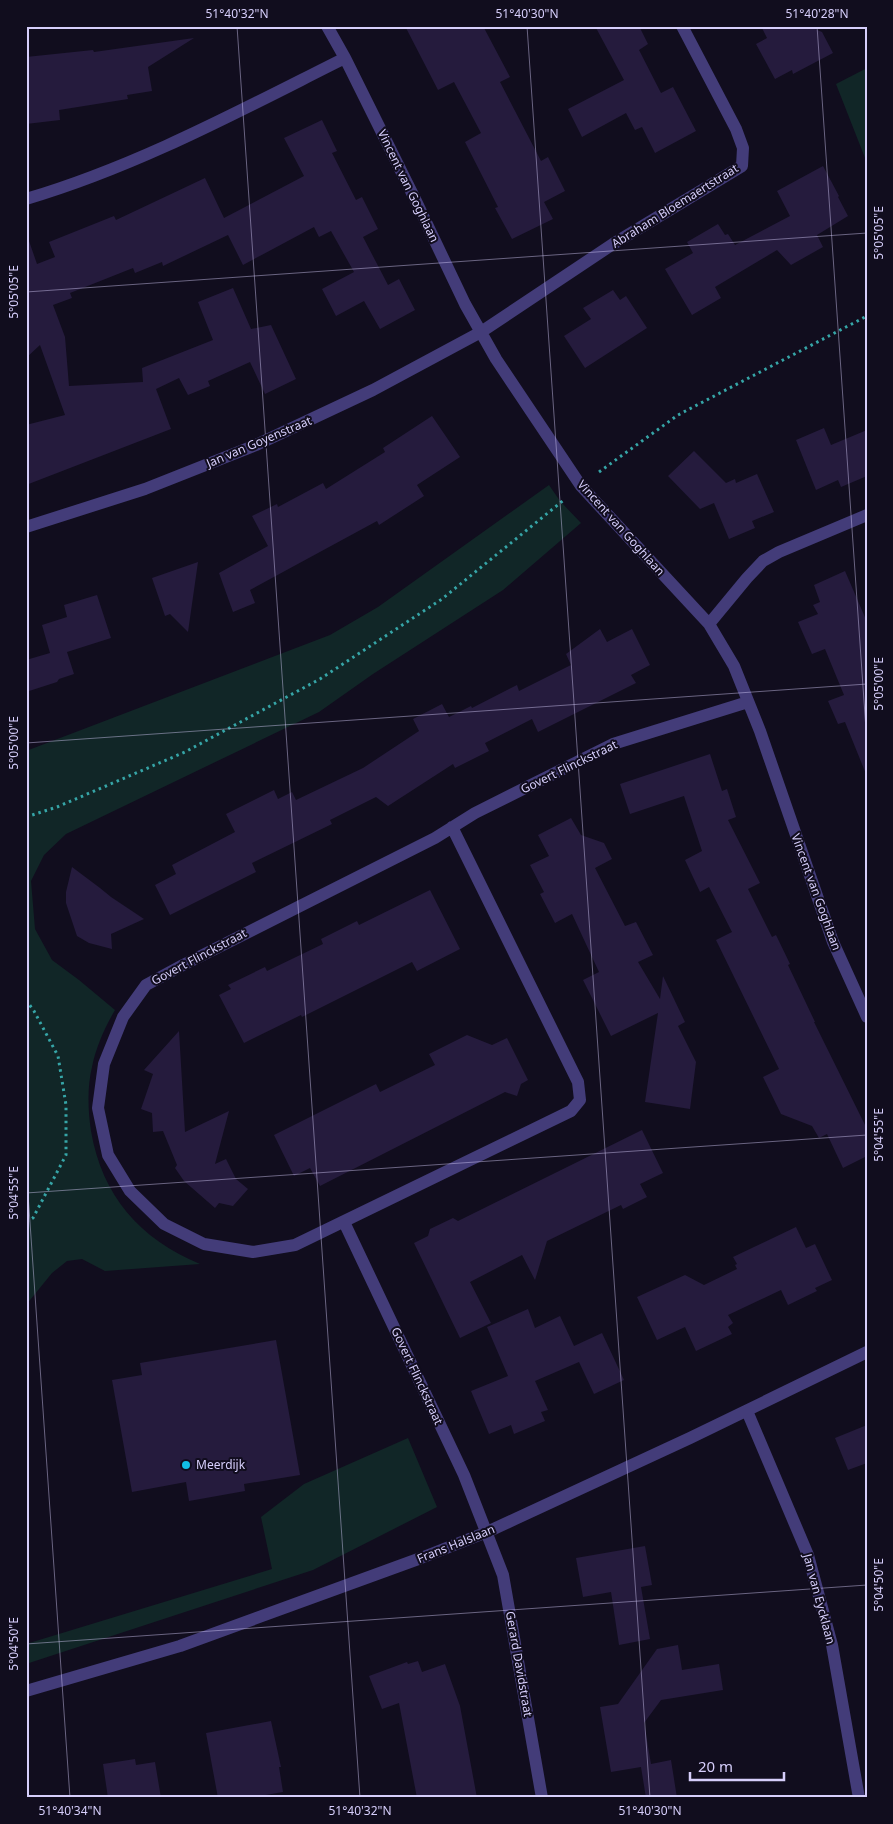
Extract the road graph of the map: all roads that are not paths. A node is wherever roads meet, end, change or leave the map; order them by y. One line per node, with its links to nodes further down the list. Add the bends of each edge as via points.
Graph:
1 (327, 26): 3 (street, Vincent van Goghlaan)
2 (682, 26): 5 (street, Abraham Bloemaertstraat, via 736,129 743,148 742,166 613,244)
3 (344, 58): 4 (street, via 192,134); 5 (street, Vincent van Goghlaan)
4 (26, 199)
5 (481, 332): 7 (street, Jan van Goyenstraat, via 373,390 256,445 145,489); 8 (street, Vincent van Goghlaan, via 581,486)
6 (867, 515): 8 (street, via 763,561)
7 (26, 527)
8 (709, 624): 9 (street, Vincent van Goghlaan, via 734,666)
9 (748, 702): 10 (street, Govert Flinckstraat, via 613,744); 11 (street, Vincent van Goghlaan, via 833,942)
10 (452, 827): 12 (street, Govert Flinckstraat, via 578,1082 580,1100 571,1111); 12 (street, Govert Flinckstraat, via 146,985 124,1017 104,1064 98,1108 108,1155 130,1191 164,1224 204,1244 253,1252 295,1245)
11 (867, 1017)
12 (344, 1222): 15 (street, Govert Flinckstraat, via 464,1475)
13 (867, 1352): 14 (street, Frans Halslaan)
14 (747, 1411): 15 (street, Frans Halslaan); 18 (street, Jan van Eycklaan, via 808,1555 832,1645)
15 (487, 1532): 16 (street, Frans Halslaan, via 180,1646); 17 (street, Gerard Davidstraat, via 503,1575)
16 (26, 1690)
17 (542, 1798)
18 (858, 1798)

